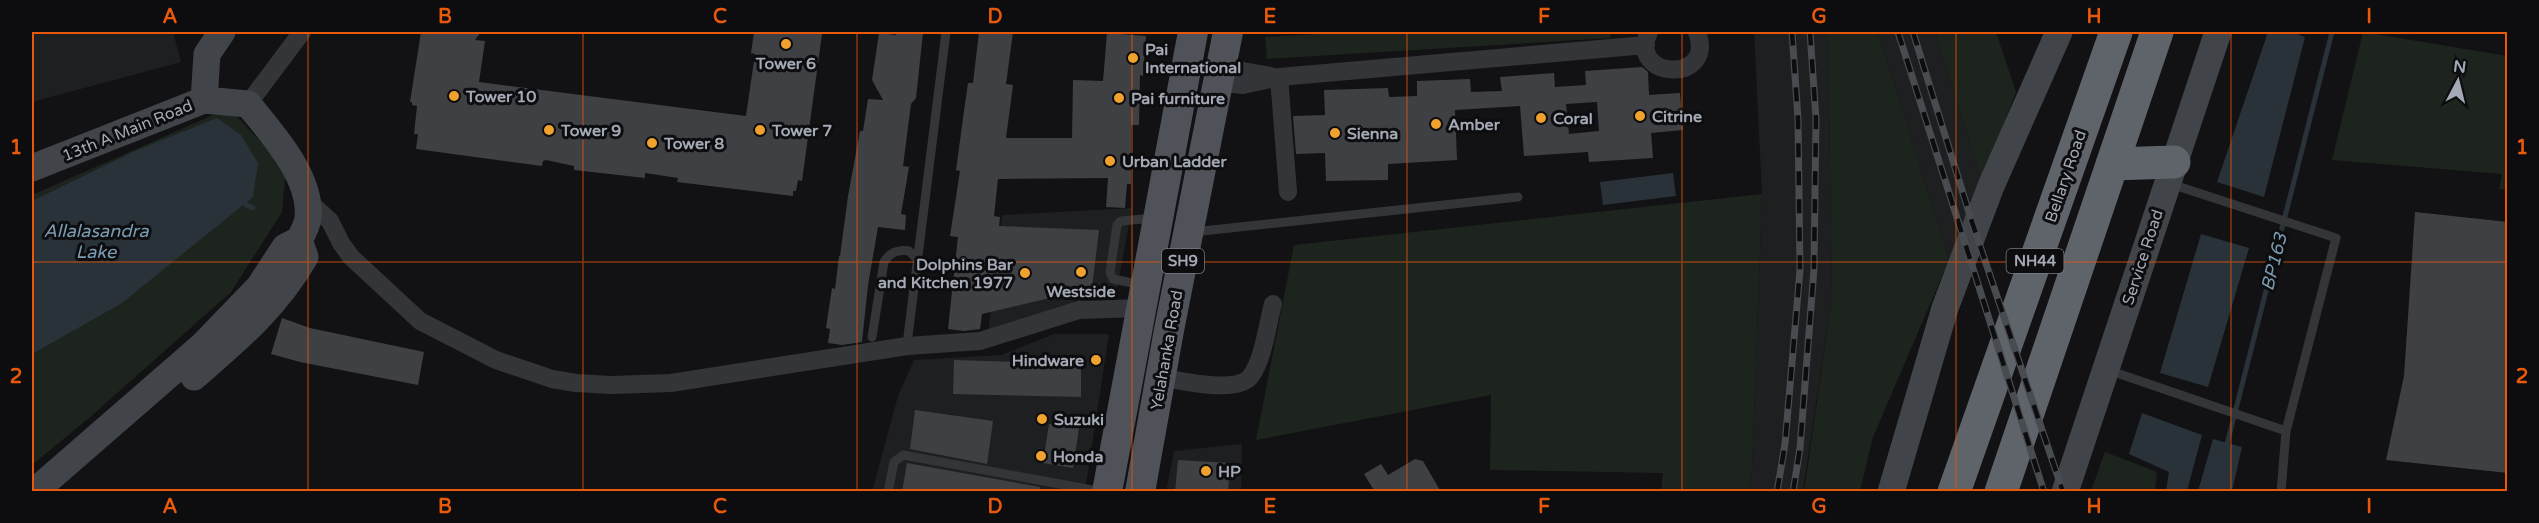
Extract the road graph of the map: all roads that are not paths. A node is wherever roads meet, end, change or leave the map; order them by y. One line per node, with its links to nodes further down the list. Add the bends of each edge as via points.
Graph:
1 (222, 32): 14 (street, via 207,54)
2 (302, 32): 15 (street)
3 (946, 32): 24 (lane)
4 (1193, 32): 25 (main road, Yelahanka Road / SH9)
5 (1228, 32): 12 (main road, Yelahanka Road / SH9)
6 (1697, 32): 11 (street, via 1697,56 1692,63 1676,70 1659,67 1648,54)
7 (2059, 32): 39 (street, via 1991,186 1945,308)
8 (2116, 32): 40 (highway, Bellary Road / NH44)
9 (2157, 32): 16 (highway, NH44)
10 (2218, 32): 18 (street, Service Road)
11 (1647, 38): 13 (street)
12 (1220, 72): 13 (street); 22 (main road, Yelahanka Road / SH9)
13 (1279, 77): 19 (street)
14 (204, 100): 15 (street, 13th A Main Road); 17 (street, 13th A Main Road)
15 (248, 104): 21 (street, via 291,160)
16 (2112, 164): 18 (highway); 41 (highway, NH44)
17 (32, 168)
18 (2170, 172): 29 (street, Service Road); 31 (lane, via 2265,215 2336,238)
19 (1288, 192)
20 (1518, 197): 22 (lane)
21 (308, 201): 23 (street, via 308,221); 25 (street, via 330,221 357,263 420,321 496,360 576,383 670,383 907,346 980,341 1079,310)
22 (1188, 233): 30 (main road, Yelahanka Road / SH9)
23 (299, 240): 34 (street, via 285,247 259,287 203,345); 35 (street, via 305,256 271,307)
24 (918, 260): 27 (lane); 28 (lane, via 909,251 898,250 888,255)
25 (1142, 297): 37 (main road, Yelahanka Road / SH9)
26 (1273, 304): 30 (street, via 1250,378 1237,385)
27 (908, 336)
28 (872, 337)
29 (2105, 370): 31 (lane); 32 (street, Service Road)
30 (1160, 377): 38 (main road, Yelahanka Road / SH9)
31 (2286, 431): 42 (lane)
32 (2067, 487)
33 (1066, 488): 36 (lane, via 903,455 894,462); 37 (lane)
34 (34, 492)
35 (61, 492)
36 (888, 492)
37 (1105, 492)
38 (1140, 492)
39 (1891, 492)
40 (1954, 492)
41 (2001, 492)
42 (2281, 492)

